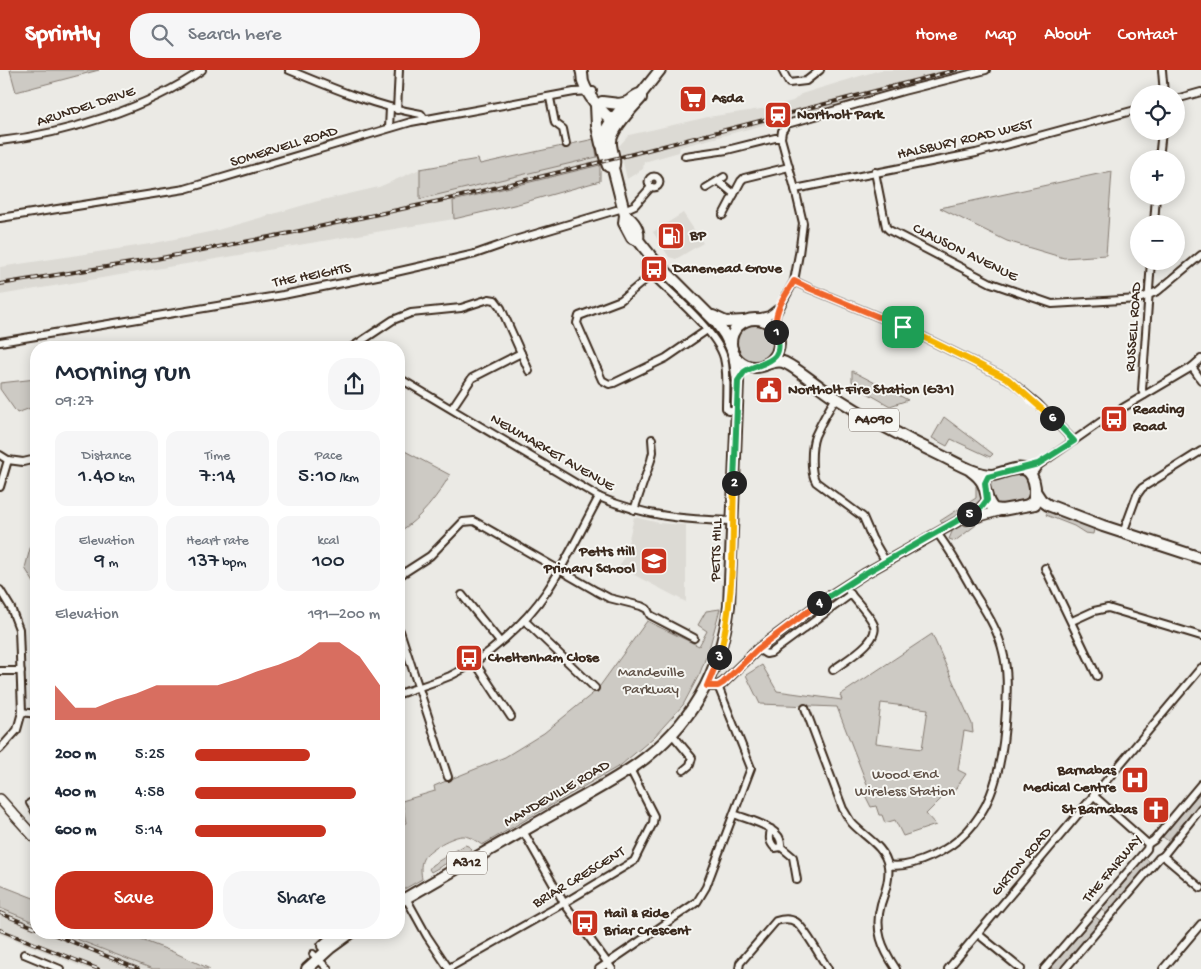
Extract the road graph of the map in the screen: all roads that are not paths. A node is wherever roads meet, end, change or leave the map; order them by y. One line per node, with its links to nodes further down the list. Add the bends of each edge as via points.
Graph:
1 (202, 70): 24 (street, ARUNDEL DRIVE, via 163,93 122,110 50,133)
2 (289, 70): 17 (street)
3 (399, 70): 18 (street)
4 (660, 70): 12 (main road, A312)
5 (782, 70): 6 (street, via 789,83 806,81)
6 (820, 70)
7 (986, 70): 23 (street, via 795,121 787,124)
8 (1162, 70): 10 (street)
9 (586, 82): 14 (street, SOMERVELL ROAD, via 574,92); 16 (main road)
10 (1163, 85)
11 (1201, 92): 13 (street)
12 (641, 94): 15 (main road, A312, via 636,94); 21 (main road, A312, via 641,98)
13 (1185, 96)
14 (550, 98): 20 (street, SOMERVELL ROAD); 25 (street, via 555,123 563,129)
15 (628, 102): 16 (main road); 21 (main road, A312)
16 (599, 104): 21 (main road); 26 (main road, via 596,126)
17 (390, 108): 18 (street); 22 (street)
18 (397, 110): 20 (street, via 421,114)
19 (1130, 111): 30 (street, HALSBURY ROAD WEST, via 976,153)
20 (425, 120): 22 (street, SOMERVELL ROAD)
21 (617, 121): 26 (main road, A312, via 604,134); 29 (main road, A312, via 611,140 615,164)
22 (388, 128): 37 (street, SOMERVELL ROAD, via 185,189)
23 (782, 134): 27 (street, via 727,150); 28 (street)
24 (0, 141)
25 (566, 144)
26 (603, 147): 29 (main road, A312, via 608,166)
27 (685, 156)
28 (789, 167): 33 (street); 34 (street, via 744,178)
29 (612, 168): 35 (main road, PETTS HILL / A312)
30 (875, 172): 33 (street, HALSBURY ROAD WEST); 43 (street, CLAUSON AVENUE, via 888,230 991,283 1052,304 1140,299)
31 (651, 187): 35 (street, via 635,205)
32 (706, 188): 34 (street, via 721,179)
33 (795, 189): 42 (street, via 802,223)
34 (734, 194): 36 (street)
35 (624, 211): 45 (main road, PETTS HILL / A312, via 624,223 632,238 638,240); 50 (street, THE HEIGHTS, via 524,237 475,254 377,276 274,297)
36 (723, 215)
37 (0, 218)
38 (1201, 255): 43 (street, via 1158,291)
39 (645, 264): 41 (street)
40 (1150, 270): 43 (street, RUSSELL ROAD)
41 (651, 275): 47 (street); 47 (street, via 621,300 578,316 577,323 602,380 614,383 666,358)
42 (794, 281): 44 (street); 66 (street, via 903,327 1008,379)
43 (1148, 295): 61 (street, RUSSELL ROAD)
44 (780, 306): 46 (street, via 772,313); 48 (street, via 775,318)
45 (706, 311): 46 (main road, PETTS HILL / A312, via 726,322); 51 (main road, PETTS HILL / A312, via 722,330)
46 (749, 320): 48 (main road, via 767,322); 51 (main road, via 734,330 731,339)
47 (706, 330): 64 (street, via 724,357 726,408)
48 (777, 335): 54 (main road, via 775,355); 55 (main road, A4090, via 783,356)
49 (362, 341): 52 (street, via 402,315 461,308 489,299 498,303)
50 (0, 342)
51 (733, 351): 54 (main road, via 746,365); 60 (main road, PETTS HILL / A312)
52 (521, 354): 57 (street); 63 (street, via 472,378)
53 (1201, 359): 56 (street)
54 (761, 366): 55 (main road, A4090, via 780,361); 60 (main road, via 744,372)
55 (791, 366): 62 (main road, A4090)
56 (1192, 367): 58 (street); 61 (street)
57 (529, 371)
58 (1201, 380)
59 (405, 381): 63 (street, NEWMARKET AVENUE)
60 (738, 381): 64 (main road, PETTS HILL / A312)
61 (1144, 395): 66 (street)
62 (836, 398): 72 (main road, A4090); 89 (street, via 815,437 813,477 863,517)
63 (452, 408): 79 (street, NEWMARKET AVENUE)
64 (737, 411): 84 (main road, PETTS HILL / A312)
65 (652, 439): 82 (street, via 651,460)
66 (1074, 441): 71 (street)
67 (1201, 451): 87 (street, via 1142,488 1136,495)
68 (0, 455): 69 (street)
69 (8, 460): 70 (street); 76 (street)
70 (30, 460)
71 (1042, 462): 73 (street); 75 (street)
72 (962, 466): 74 (main road, A4090); 77 (main road, A4090, via 981,479)
73 (1019, 469): 74 (main road); 75 (main road, via 1026,470)
74 (994, 475): 77 (main road, via 986,480)
75 (1032, 478): 78 (main road)
76 (0, 487)
77 (986, 491): 83 (main road, via 990,506); 85 (street, via 986,502 981,508)
78 (1035, 491): 80 (main road); 81 (main road, via 1034,501)
79 (599, 497): 82 (street, NEWMARKET AVENUE); 91 (street)
80 (1048, 505): 81 (main road); 87 (main road)
81 (1023, 506): 83 (main road)
82 (634, 510): 84 (street, NEWMARKET AVENUE, via 667,517)
83 (1002, 510): 85 (street)
84 (733, 521): 108 (main road, PETTS HILL / A312, via 727,622 720,655)
85 (957, 522): 86 (street)
86 (937, 533): 89 (street); 131 (street, via 989,616 1001,643 1006,673 1004,743 996,780 985,806 958,842 922,861)
87 (1123, 533): 88 (main road)
88 (1201, 558)
89 (886, 562): 94 (street)
90 (1045, 568): 97 (street)
91 (560, 570): 92 (street, via 469,520 459,525 440,548); 96 (street); 99 (street, via 610,598 647,609 650,615)
92 (405, 572)
93 (0, 590): 106 (street, via 19,629)
94 (848, 590): 104 (street, via 874,624 875,631 872,640); 109 (street, via 825,599 758,649)
95 (462, 595): 100 (street)
96 (524, 620): 100 (street); 111 (street)
97 (1072, 621): 98 (street, via 1108,608); 107 (street)
98 (1201, 636)
99 (694, 638)
100 (500, 642): 102 (street)
101 (405, 646): 110 (street)
102 (474, 661): 110 (street, via 450,676); 116 (street)
103 (1201, 668): 123 (street, GIRTON ROAD)
104 (833, 670)
105 (0, 671): 106 (street)
106 (21, 671): 114 (street)
107 (1097, 676)
108 (707, 686): 109 (street); 117 (main road, MANDEVILLE ROAD / A312)
109 (718, 686): 126 (street, via 750,768)
110 (419, 688): 112 (street); 121 (street)
111 (595, 688)
112 (405, 692)
113 (805, 708): 131 (street, via 843,809 851,822 878,846)
114 (22, 712): 115 (street); 118 (street, via 17,730)
115 (30, 713)
116 (511, 716)
117 (672, 734): 119 (main road, MANDEVILLE ROAD / A312); 120 (street, via 692,758)
118 (0, 749)
119 (630, 769): 127 (main road, MANDEVILLE ROAD / A312); 135 (street, BRIAR CRESCENT, via 654,816 637,856 634,861)
120 (684, 770)
121 (448, 777)
122 (1201, 784): 129 (street, THE FAIRWAY)
123 (1093, 795): 129 (street); 138 (street, GIRTON ROAD)
124 (0, 798): 128 (street)
125 (1201, 808): 130 (street, THE FAIRWAY)
126 (734, 814): 132 (street, via 776,832 781,847 793,857); 142 (street, via 697,902)
127 (523, 831): 134 (main road, MANDEVILLE ROAD / A312); 135 (street)
128 (30, 832)
129 (1150, 844): 130 (street, via 1162,843); 130 (street, via 1150,857); 154 (street, THE FAIRWAY)
130 (1162, 855): 133 (street); 155 (street, THE FAIRWAY)
131 (888, 866): 151 (street, via 879,932 883,949)
132 (797, 880)
133 (1201, 888)
134 (405, 898)
135 (564, 903): 142 (street); 147 (street, BRIAR CRESCENT)
136 (405, 904): 147 (street)
137 (1201, 924): 156 (street)
138 (978, 934): 152 (street, GIRTON ROAD); 153 (street)
139 (333, 939): 141 (main road)
140 (24, 954): 143 (street)
141 (316, 956): 144 (main road); 145 (main road); 146 (street)
142 (610, 966): 148 (street)
143 (60, 969)
144 (299, 969)
145 (307, 969)
146 (328, 969)
147 (449, 969)
148 (599, 969)
149 (738, 969): 150 (street, via 776,921 788,919 801,928)
150 (828, 969)
151 (896, 969)
152 (948, 969)
153 (1020, 969)
154 (1044, 969)
155 (1065, 969)
156 (1163, 969)

